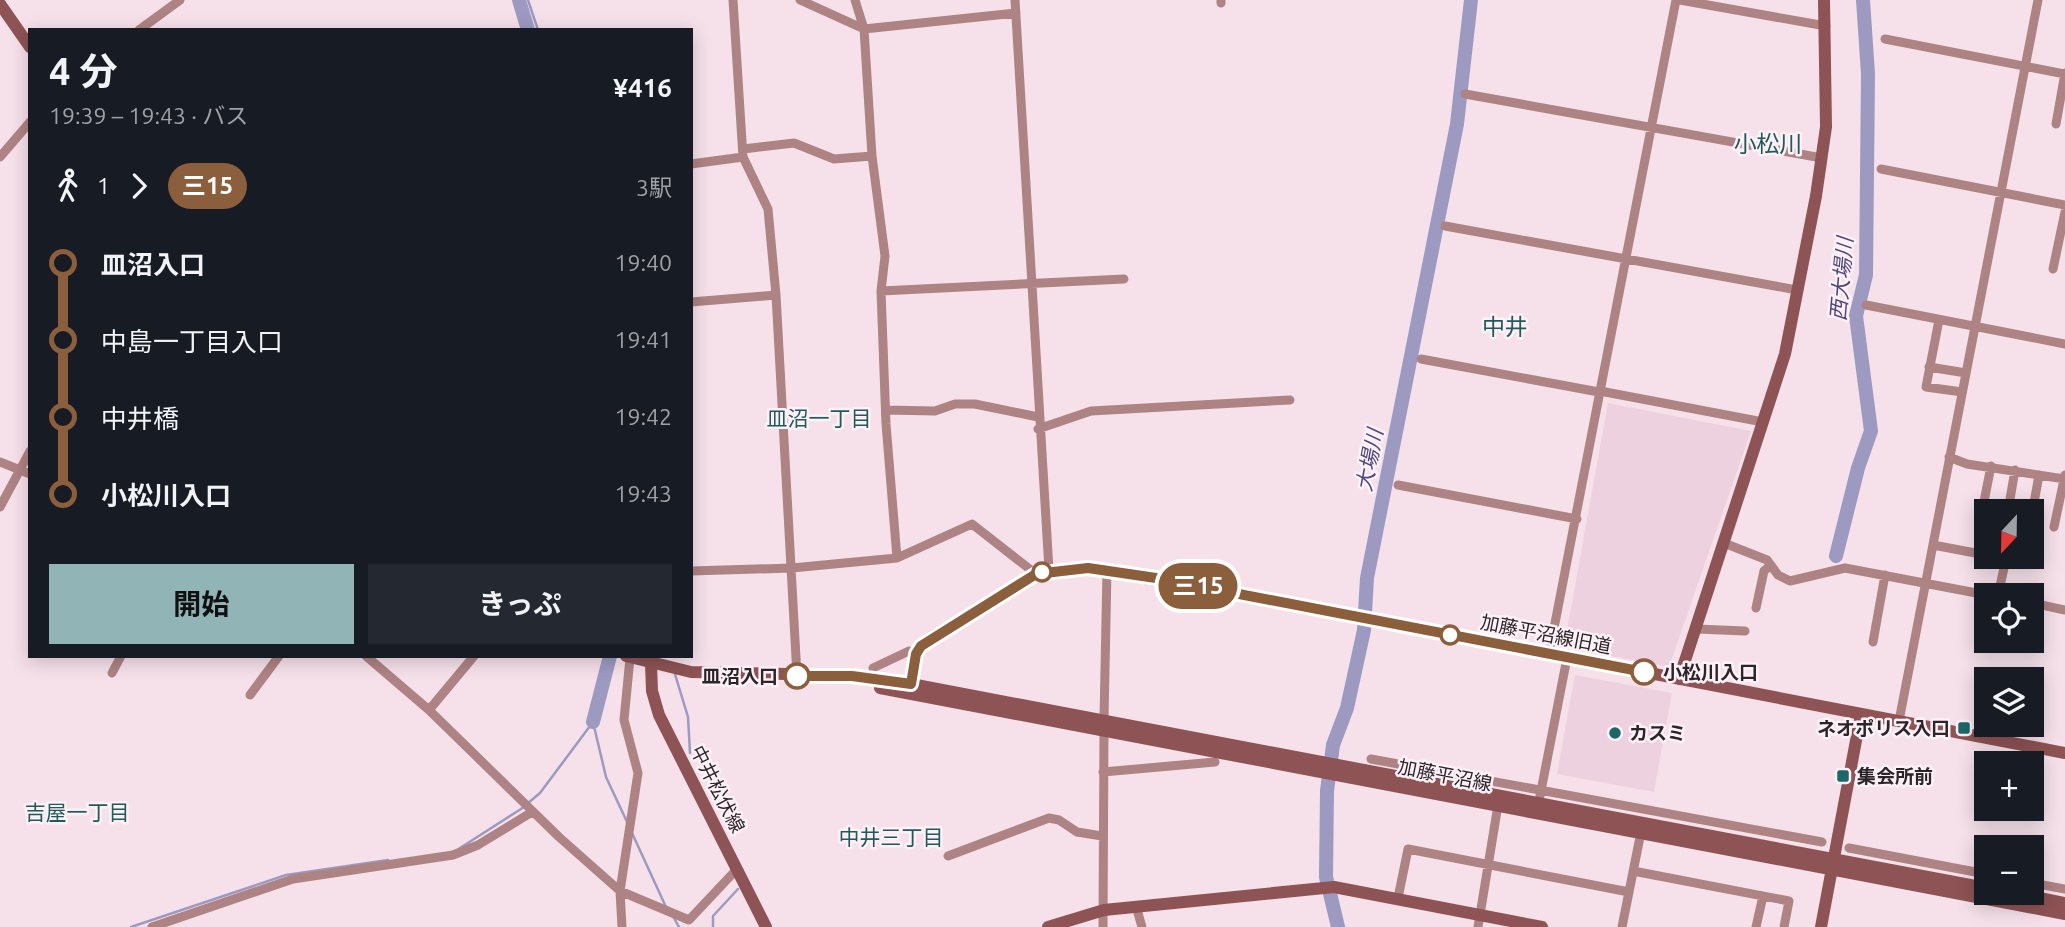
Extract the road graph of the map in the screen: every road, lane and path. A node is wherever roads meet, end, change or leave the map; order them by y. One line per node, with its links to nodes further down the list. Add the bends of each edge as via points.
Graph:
1 (180, 0): 12 (street)
2 (733, 0): 22 (street)
3 (800, 0): 13 (street)
4 (855, 0): 13 (street)
5 (1015, 0): 10 (street)
6 (1678, 0): 11 (street); 21 (street)
7 (1824, 0): 11 (street)
8 (2038, 0): 16 (street)
9 (0, 4): 15 (street)
10 (1016, 13): 13 (street); 35 (street)
11 (1826, 26): 25 (street, via 1828,92)
12 (142, 28)
13 (864, 29): 23 (street)
14 (1885, 39): 16 (street)
15 (28, 44)
16 (2025, 66): 17 (street); 28 (street)
17 (2065, 73): 20 (street)
18 (1465, 94): 21 (street)
19 (28, 124): 24 (street)
20 (2056, 124)
21 (1650, 127): 25 (street); 32 (street)
22 (743, 153): 23 (street, via 794,143 834,159); 26 (street); 38 (street, via 768,209)
23 (872, 156): 37 (street, via 885,256)
24 (0, 157)
25 (1822, 158): 36 (street)
26 (693, 164)
27 (1881, 169): 28 (street)
28 (2001, 192): 29 (street); 42 (street)
29 (2065, 205)
30 (2065, 212): 33 (street)
31 (1445, 226): 32 (street)
32 (1625, 258): 36 (street); 47 (street)
33 (2053, 269)
34 (1124, 279): 35 (street)
35 (1030, 282): 37 (street); 51 (street)
36 (1797, 290): 52 (street, via 1785,354)
37 (881, 291): 50 (street)
38 (776, 295): 39 (street); 75 (street)
39 (693, 302)
40 (1866, 305): 41 (street)
41 (1939, 320): 42 (street); 45 (street)
42 (1975, 326): 43 (street); 46 (street)
43 (2065, 344)
44 (1421, 359): 47 (street)
45 (1929, 367): 46 (street); 48 (street, via 1926,387)
46 (1966, 373): 48 (street)
47 (1600, 391): 52 (street); 68 (street)
48 (1962, 392): 55 (street)
49 (1290, 400): 53 (street, via 1091,411)
50 (886, 410): 51 (street, via 935,411 975,404); 73 (street)
51 (1038, 417): 53 (street)
52 (1763, 422): 70 (street)
53 (1038, 429): 78 (street)
54 (28, 454): 58 (street)
55 (1949, 457): 57 (street); 71 (street)
56 (0, 462): 58 (street)
57 (1991, 466): 59 (street); 64 (street)
58 (18, 470): 60 (street); 67 (street)
59 (2015, 470): 61 (street); 65 (street)
60 (28, 473)
61 (2039, 475): 62 (street); 66 (street)
62 (2065, 478): 69 (street)
63 (1398, 485): 68 (street)
64 (1985, 499)
65 (2010, 499)
66 (2035, 499)
67 (0, 507)
68 (1577, 519): 89 (street)
69 (2054, 527)
70 (1724, 543): 74 (street, via 1768,560); 85 (street)
71 (1933, 545): 72 (street); 80 (street)
72 (1974, 553)
73 (897, 558): 75 (street); 78 (street, via 972,524)
74 (1770, 565): 79 (street, via 1790,581 1845,568); 83 (street, via 1764,571)
75 (792, 568): 77 (street); 100 (street)
76 (1107, 570): 78 (street, 加藤平沼線旧道); 89 (street, 加藤平沼線旧道); 107 (street)
77 (693, 571)
78 (1043, 572): 88 (street, via 932,637)
79 (1885, 575): 80 (street); 87 (street)
80 (1925, 583): 81 (street); 106 (street)
81 (1974, 592)
82 (2044, 606): 84 (street)
83 (1756, 608)
84 (2065, 610)
85 (1697, 629): 86 (street); 101 (street)
86 (1745, 631)
87 (1873, 642)
88 (916, 654): 98 (street, via 909,651); 102 (street)
89 (1549, 654): 96 (street, 加藤平沼線旧道)
90 (120, 658): 99 (street)
91 (277, 658): 103 (street)
92 (368, 658): 104 (street)
93 (472, 658): 104 (street)
94 (628, 658): 131 (street, via 624,720 638,773)
95 (633, 658): 97 (street, 加藤平沼線)
96 (1567, 658): 101 (street, 加藤平沼線旧道); 113 (street)
97 (660, 663): 100 (street, 加藤平沼線, via 719,674); 125 (street, 中井松伏線, via 652,691 659,715)
98 (873, 668)
99 (112, 673)
100 (797, 676): 102 (street, 加藤平沼線, via 852,676)
101 (1679, 679): 105 (street, 加藤平沼線旧道)
102 (910, 689): 107 (street, 加藤平沼線)
103 (250, 695)
104 (429, 710): 115 (street)
105 (1861, 714): 106 (street, 加藤平沼線旧道); 123 (street)
106 (1899, 721): 108 (street, 加藤平沼線旧道)
107 (1104, 724): 111 (street, 加藤平沼線); 112 (street)
108 (2065, 753)
109 (1371, 759): 113 (street)
110 (1214, 762): 112 (street)
111 (1342, 769): 113 (street, 加藤平沼線); 114 (street, 加藤平沼線)
112 (1103, 772): 118 (street)
113 (1540, 795): 116 (street, 加藤平沼線)
114 (1498, 805): 117 (street, 加藤平沼線); 124 (street)
115 (533, 812): 131 (street); 143 (street, via 453,855 293,879)
116 (1710, 827): 119 (street); 123 (street, 加藤平沼線)
117 (1641, 832): 123 (street, 加藤平沼線); 126 (street)
118 (1102, 836): 121 (street, via 1077,832 1049,818); 138 (street)
119 (1822, 842)
120 (1849, 848): 122 (street)
121 (948, 856)
122 (1893, 862): 123 (street, 加藤平沼線); 127 (street); 128 (street, 加藤平沼線)
123 (1832, 863): 139 (street, 加藤平沼線); 153 (street)
124 (1487, 864): 132 (street); 134 (street, via 1409,849); 140 (street)
125 (737, 869): 141 (street); 145 (street, 中井松伏線)
126 (1633, 871): 132 (street); 133 (street)
127 (1974, 872)
128 (1974, 885)
129 (2044, 885): 130 (street)
130 (2065, 889)
131 (620, 891): 141 (street); 144 (street)
132 (1629, 892): 150 (street)
133 (1763, 895): 151 (street); 152 (street, via 1789,901)
134 (1398, 898): 137 (street, via 1334,887); 140 (street)
135 (2044, 899): 136 (street)
136 (2065, 903)
137 (1136, 906): 138 (street); 148 (street)
138 (1104, 910): 146 (street); 147 (street)
139 (2065, 914)
140 (1478, 921): 142 (street)
141 (692, 924)
142 (1518, 925): 149 (street)
143 (152, 927)
144 (622, 927)
145 (766, 927)
146 (1048, 927)
147 (1103, 927)
148 (1142, 927)
149 (1542, 927)
150 (1622, 927)
151 (1756, 927)
152 (1784, 927)
153 (1821, 927)

